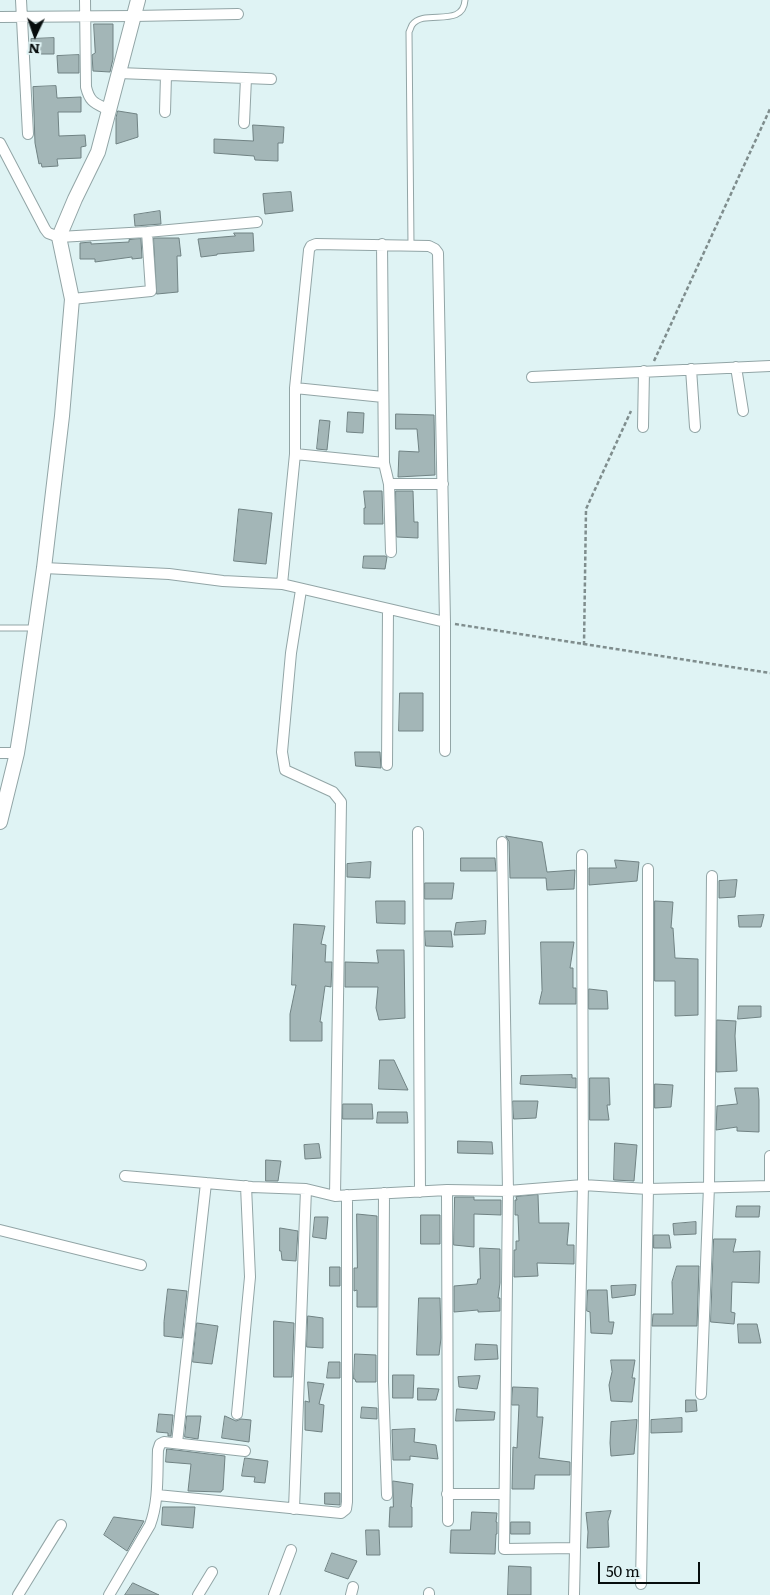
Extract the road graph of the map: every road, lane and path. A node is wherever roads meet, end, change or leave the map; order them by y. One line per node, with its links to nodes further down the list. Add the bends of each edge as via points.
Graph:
1 (21, 0): 8 (street)
2 (85, 0): 9 (street)
3 (138, 0): 6 (street)
4 (465, 0): 23 (lane, via 460,13 420,19 409,32)
5 (238, 14): 6 (street)
6 (134, 16): 9 (street); 10 (street)
7 (0, 17): 8 (street)
8 (22, 17): 9 (street); 17 (street)
9 (84, 17): 14 (street, via 88,96 92,102)
10 (119, 73): 11 (street); 14 (street)
11 (166, 75): 12 (street); 15 (street)
12 (246, 78): 13 (street); 16 (street)
13 (271, 79)
14 (109, 110): 21 (street, via 98,152)
15 (165, 112)
16 (244, 123)
17 (28, 134)
18 (0, 143): 21 (street, via 45,229)
19 (257, 222): 20 (street)
20 (147, 232): 21 (street); 24 (street, via 151,291)
21 (59, 237): 24 (street)
22 (382, 244): 23 (street); 30 (street, via 311,246); 31 (street)
23 (411, 246): 38 (street, via 429,246 438,253)
24 (72, 299): 40 (street)
25 (770, 366): 26 (street)
26 (736, 367): 27 (street); 32 (street)
27 (691, 369): 28 (street); 34 (street)
28 (644, 371): 29 (street); 33 (street)
29 (532, 377)
30 (295, 388): 31 (street); 35 (street)
31 (383, 397): 36 (street)
32 (743, 412)
33 (643, 427)
34 (695, 427)
35 (296, 454): 36 (street); 41 (street)
36 (384, 463): 37 (street)
37 (389, 484): 38 (street); 39 (street)
38 (443, 484): 44 (street)
39 (390, 552)
40 (44, 568): 41 (street); 46 (street)
41 (282, 584): 42 (street)
42 (301, 590): 43 (street); 72 (street, via 291,653 282,752 285,770 333,792 341,802)
43 (388, 608): 44 (street); 51 (street)
44 (445, 622): 47 (path); 48 (street)
45 (0, 628): 46 (lane)
46 (36, 628): 50 (street)
47 (770, 673)
48 (445, 751)
49 (0, 753): 50 (street)
50 (17, 753): 52 (street)
51 (387, 765)
52 (0, 822)
53 (418, 832): 70 (street)
54 (502, 842): 68 (street)
55 (582, 854): 61 (street)
56 (648, 869): 66 (street)
57 (712, 876): 63 (street)
58 (770, 1156): 64 (street)
59 (125, 1176): 60 (street)
60 (206, 1183): 62 (street); 77 (street)
61 (584, 1185): 66 (street); 68 (street); 86 (street)
62 (246, 1186): 65 (street); 76 (street, via 250,1276)
63 (709, 1186): 64 (street); 66 (street); 75 (street)
64 (770, 1186)
65 (306, 1189): 72 (street); 83 (street)
66 (648, 1189): 89 (street)
67 (447, 1190): 68 (street); 70 (street); 79 (street)
68 (508, 1191): 80 (street)
69 (384, 1192): 70 (street); 71 (street); 82 (street, via 383,1382)
70 (420, 1192)
71 (347, 1195): 72 (street); 83 (street, via 346,1509 341,1514)
72 (334, 1196)
73 (0, 1230): 74 (street)
74 (141, 1265)
75 (701, 1394)
76 (237, 1414)
77 (177, 1443): 78 (street); 81 (street, via 160,1444)
78 (245, 1451)
79 (448, 1494): 80 (street); 84 (street)
80 (504, 1494): 86 (street, via 504,1548)
81 (157, 1495): 83 (street); 91 (street, via 150,1525)
82 (387, 1495)
83 (294, 1509)
84 (448, 1521)
85 (60, 1525): 90 (street)
86 (576, 1548): 94 (street)
87 (291, 1550): 93 (street)
88 (212, 1572): 92 (street)
89 (640, 1584)
90 (18, 1595)
91 (110, 1595)
92 (198, 1595)
93 (274, 1595)
94 (574, 1595)

